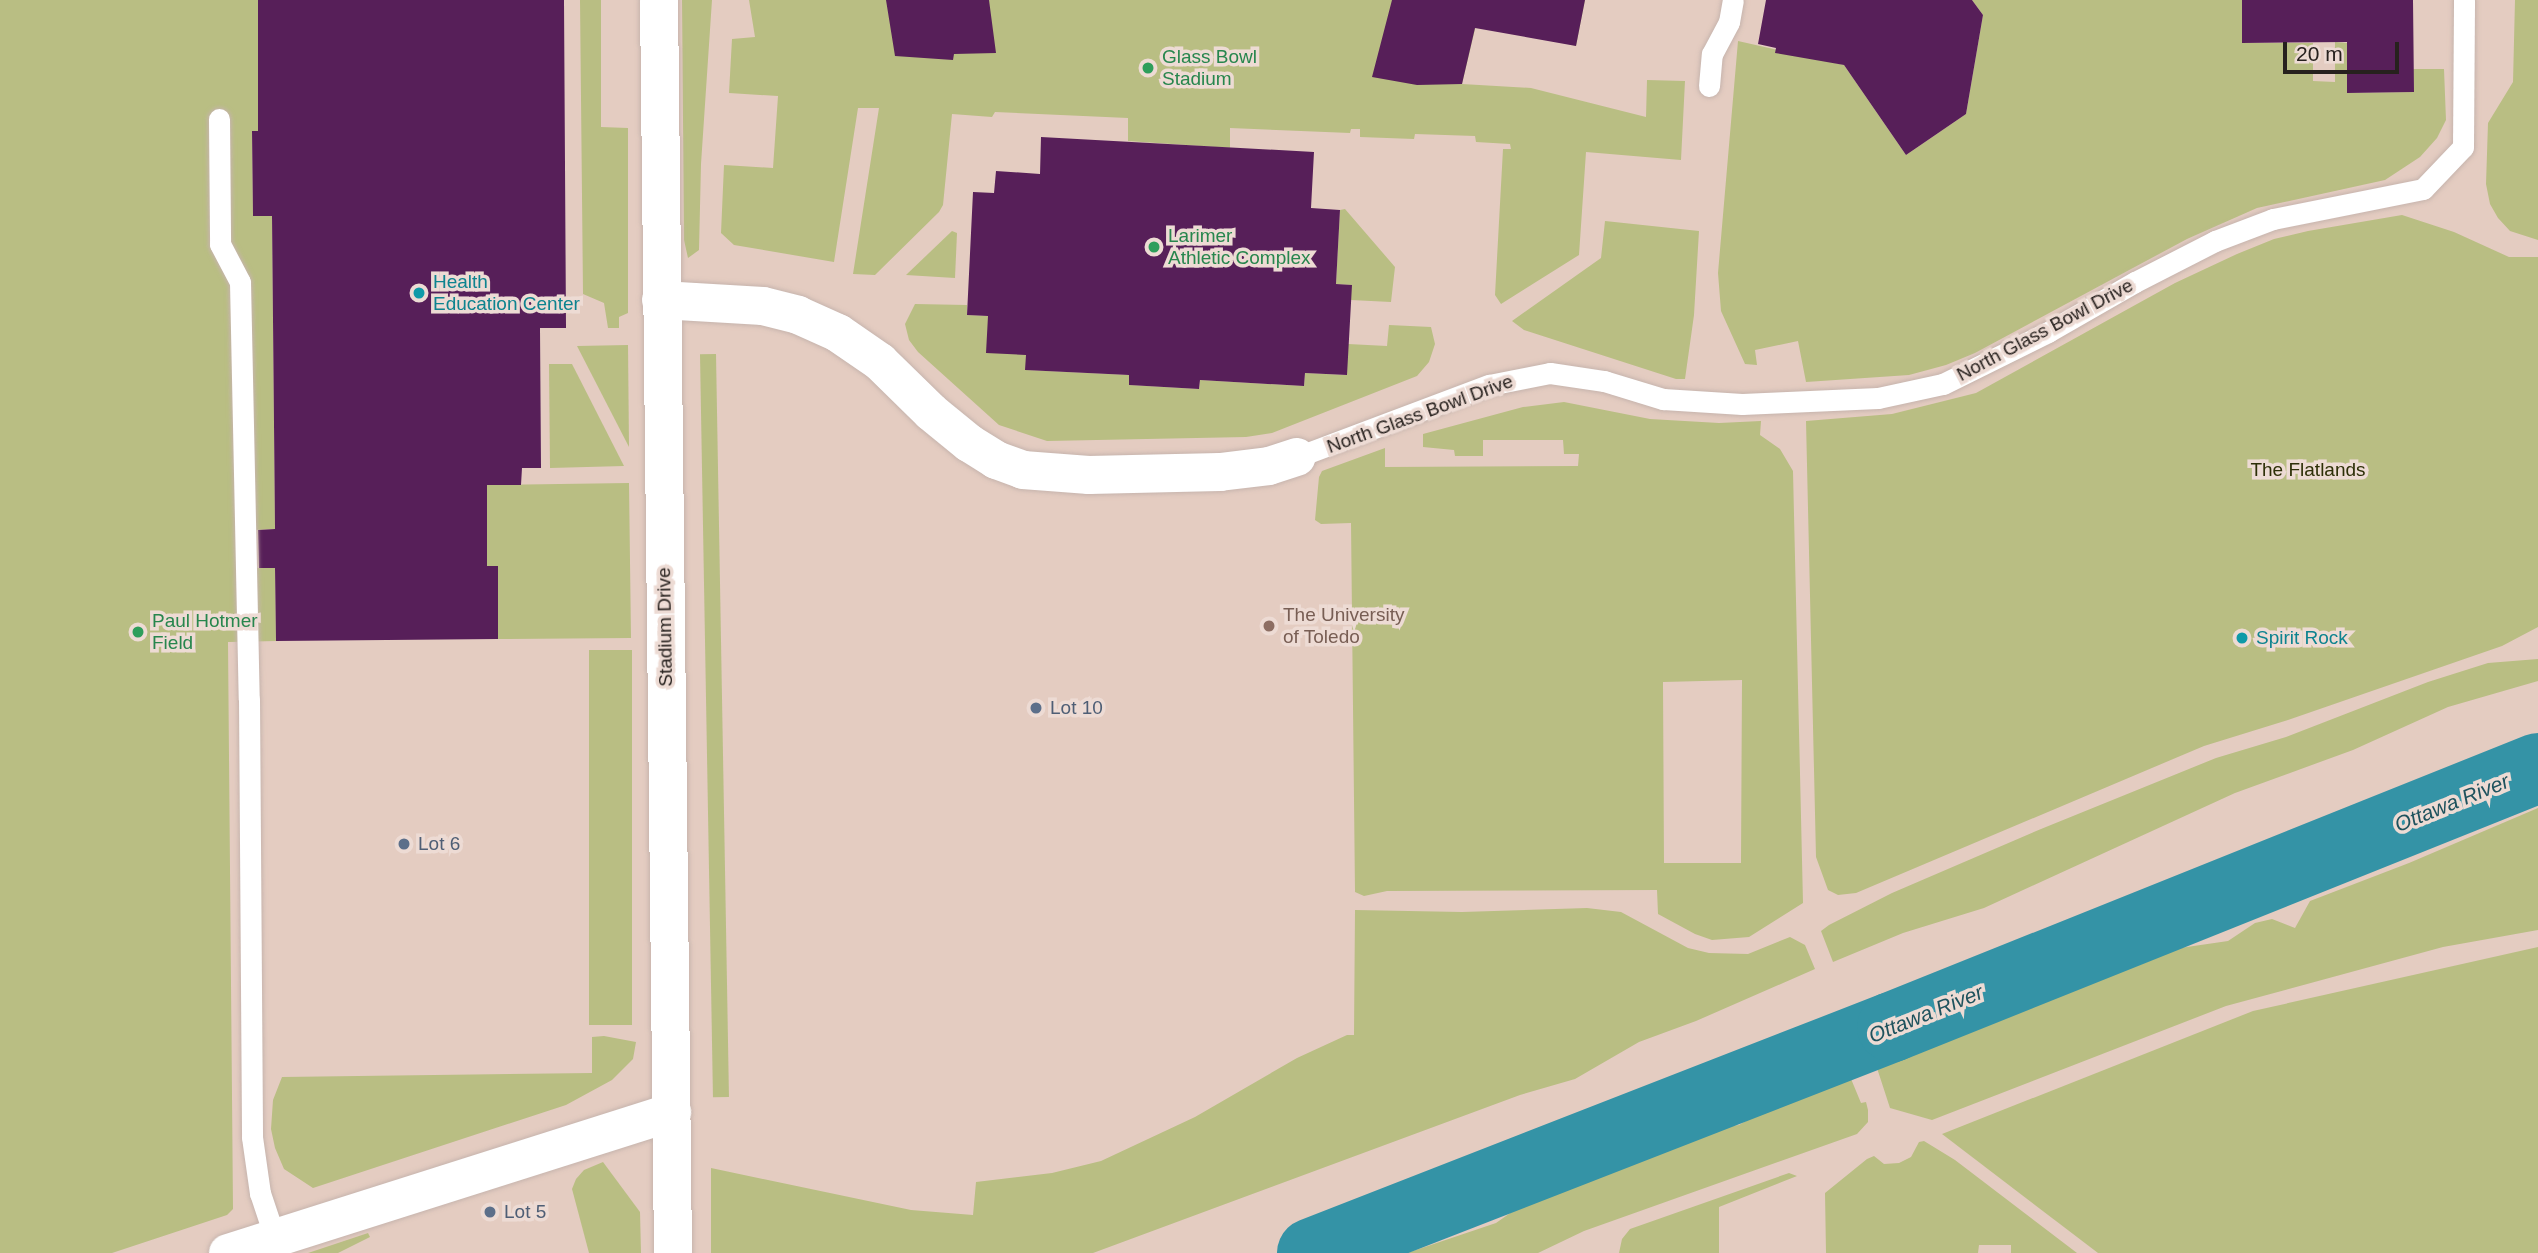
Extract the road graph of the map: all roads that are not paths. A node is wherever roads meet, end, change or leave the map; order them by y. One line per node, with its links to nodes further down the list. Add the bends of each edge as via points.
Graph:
1 (659, 0): 6 (street, Stadium Drive)
2 (1733, 0): 4 (lane, via 1729,22 1712,54)
3 (2464, 0): 7 (lane, North Glass Bowl Drive, via 2463,147 2423,189 2273,219 2215,241 1983,366 1922,390 1827,402 1693,402 1550,373 1489,385)
4 (1709, 86)
5 (219, 119): 9 (lane, via 220,244 240,282 251,1137 255,1173)
6 (661, 300): 7 (street, North Glass Bowl Drive, via 763,306 826,327 867,351 969,443 1023,470 1089,475 1220,472); 8 (street, Stadium Drive)
7 (1297, 457)
8 (672, 1112): 9 (street); 11 (street, Stadium Drive)
9 (275, 1238): 10 (street)
10 (228, 1253)
11 (673, 1253)

